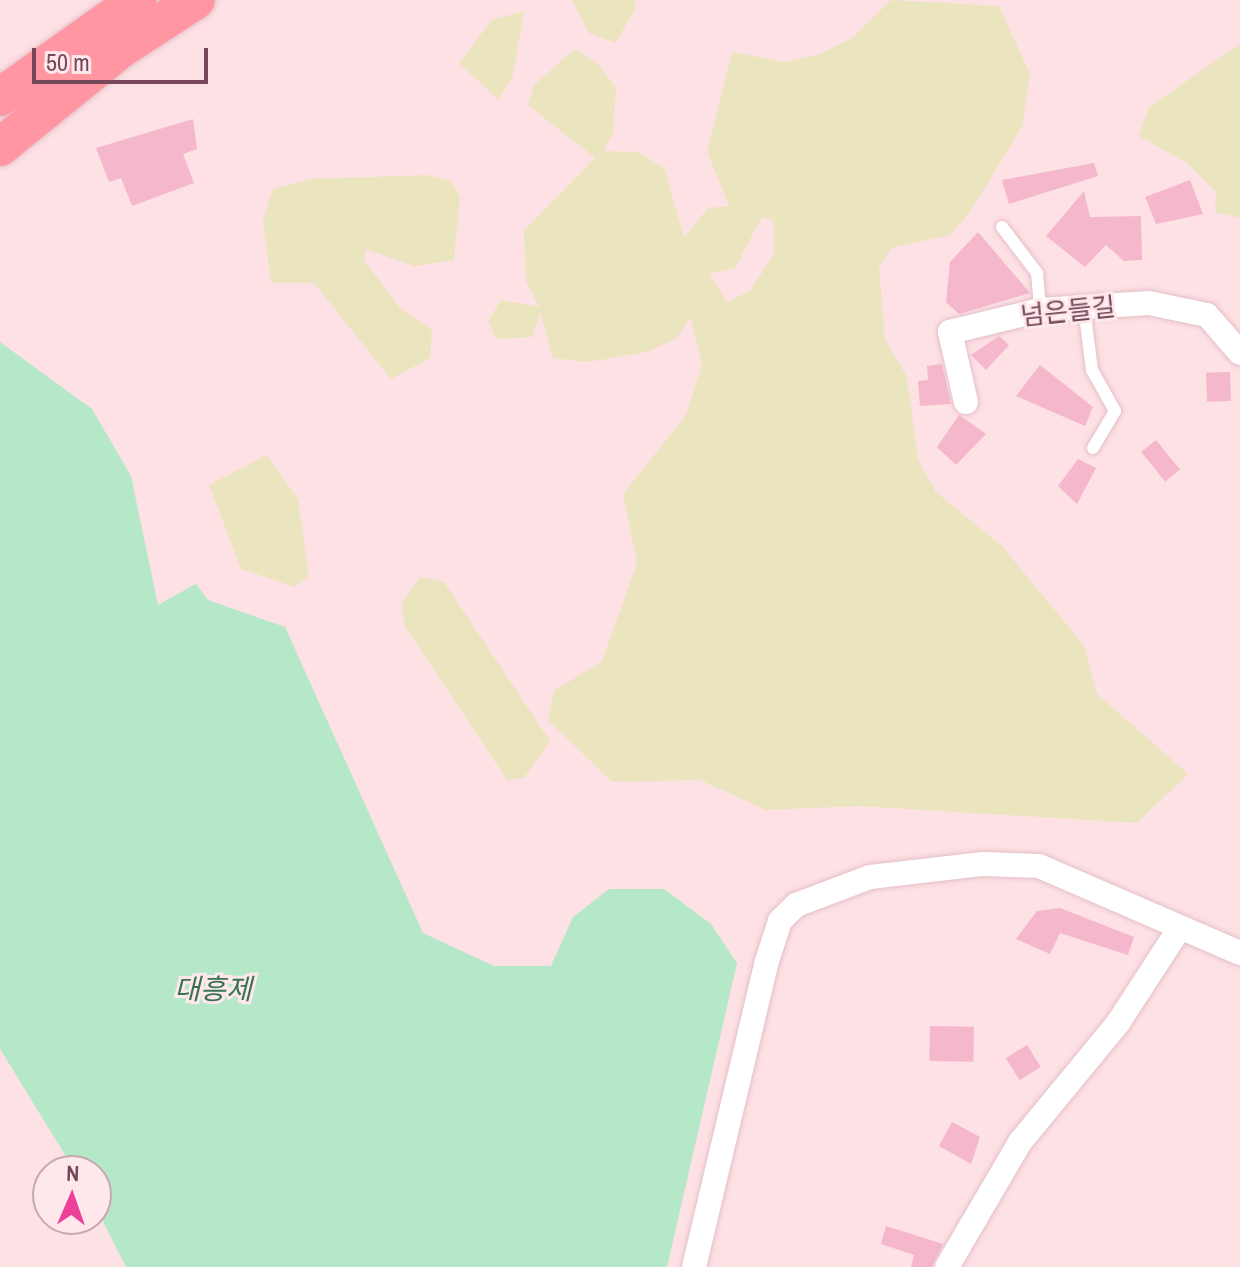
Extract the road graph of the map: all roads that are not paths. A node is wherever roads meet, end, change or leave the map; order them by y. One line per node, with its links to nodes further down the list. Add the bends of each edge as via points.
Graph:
1 (137, 0): 3 (main road)
2 (196, 0): 4 (main road, via 122,48)
3 (0, 97)
4 (0, 147)
5 (1002, 227): 7 (lane, via 1037,273)
6 (1084, 307): 7 (street, 넘은들길); 8 (street, 넘은들길, via 1149,303 1207,315); 10 (lane, via 1092,370 1115,411)
7 (1040, 310): 9 (street, 넘은들길, via 950,332)
8 (1240, 353)
9 (966, 402)
10 (1093, 448)
11 (1179, 929): 12 (street); 13 (street, via 1039,866 983,864 870,877 796,905 780,921 766,964); 14 (street, via 1118,1023 1020,1142)
12 (1240, 953)
13 (694, 1267)
14 (947, 1267)

